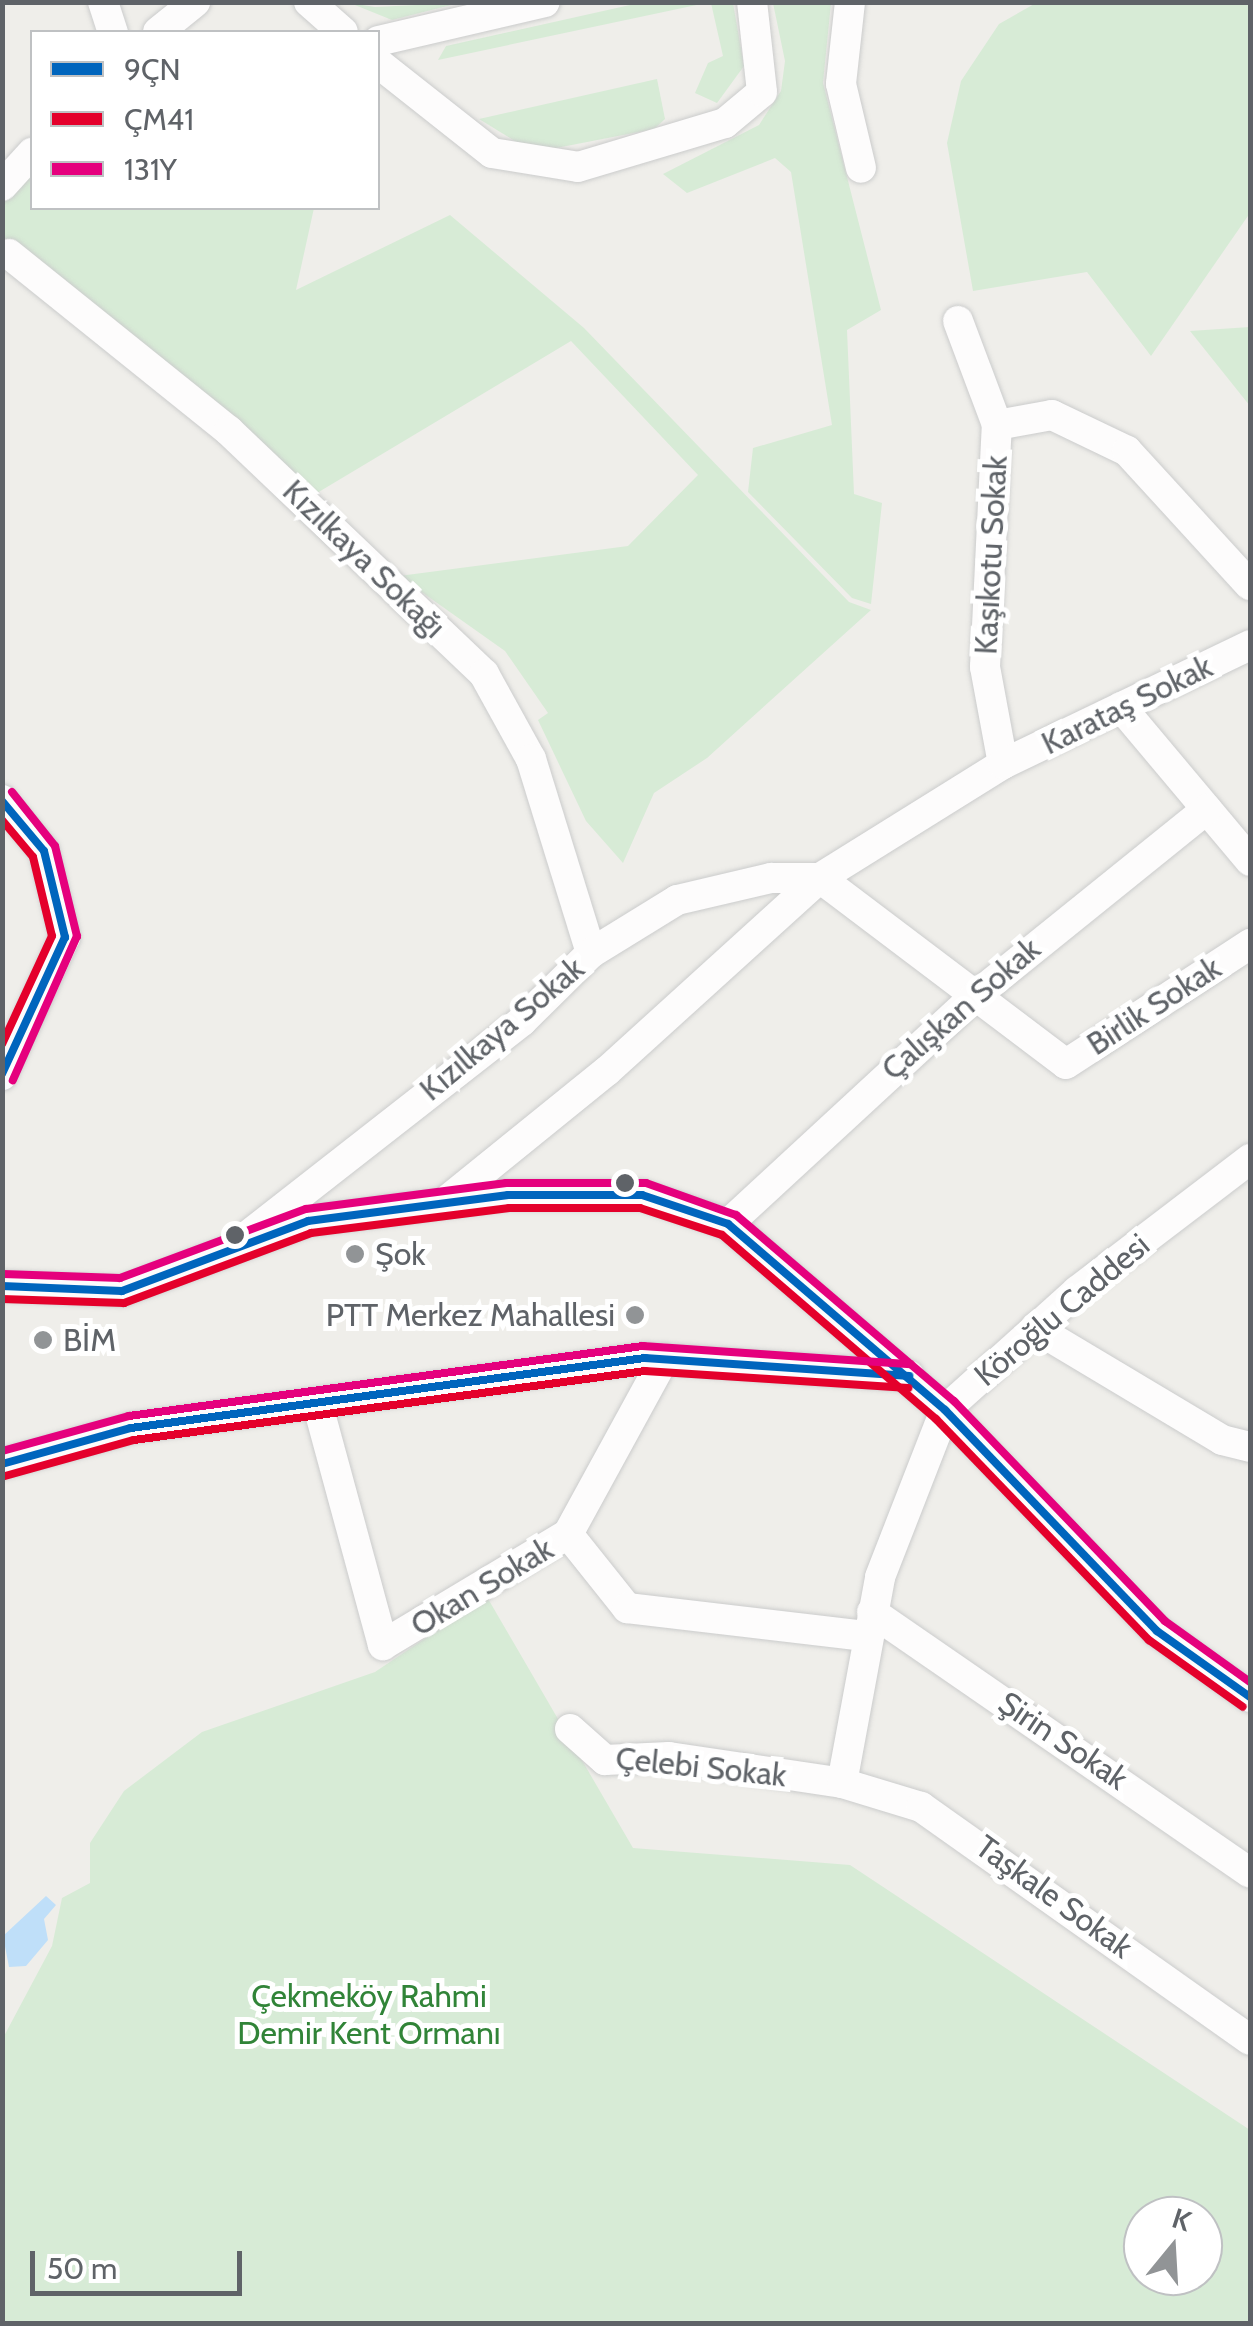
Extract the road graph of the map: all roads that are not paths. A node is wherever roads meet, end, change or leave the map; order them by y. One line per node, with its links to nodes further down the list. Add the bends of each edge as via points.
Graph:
1 (103, 2): 7 (street)
2 (195, 2): 8 (street)
3 (310, 2): 9 (street)
4 (545, 2): 10 (street)
5 (752, 2): 11 (street, via 762,92 725,124 578,168 492,153)
6 (850, 2): 13 (street, via 840,84)
7 (112, 30)
8 (160, 30)
9 (342, 30)
10 (380, 41)
11 (380, 64)
12 (30, 155): 14 (street)
13 (861, 168)
14 (2, 186)
15 (9, 254): 27 (street, Kızılkaya Sokağı, via 229,431 484,674 532,759)
16 (958, 321): 17 (street)
17 (997, 425): 18 (street, Kaşıkotu Sokak, via 1052,415 1127,451); 21 (street, Kaşıkotu Sokak, via 984,667)
18 (1250, 585)
19 (1250, 645): 20 (street, Karataş Sokak)
20 (1121, 707): 21 (street, Karataş Sokak); 23 (street)
21 (1003, 764): 25 (street)
22 (2, 800): 29 (street, via 44,851 64,916 61,958)
23 (1207, 809): 24 (street); 28 (street, Çalışkan Sokak)
24 (1250, 860)
25 (820, 878): 27 (street, Kızılkaya Sokak, via 772,878 677,900); 28 (street, Birlik Sokak); 32 (street, via 607,1071)
26 (1250, 944): 28 (street, Birlik Sokak, via 1066,1064)
27 (591, 954): 34 (street, Kızılkaya Sokak, via 522,1021)
28 (974, 996): 33 (street, Çalışkan Sokak)
29 (10, 1040): 30 (street)
30 (2, 1074)
31 (1250, 1159): 36 (street, Köroğlu Caddesi)
32 (443, 1204): 33 (street, via 642,1195); 34 (street, via 308,1220)
33 (728, 1224): 38 (street)
34 (221, 1259): 35 (street, via 122,1290)
35 (2, 1286)
36 (1035, 1328): 40 (street, Köroğlu Caddesi); 41 (street, via 1222,1440)
37 (664, 1359): 38 (street); 39 (street); 43 (street, Okan Sokak)
38 (909, 1376): 40 (street)
39 (318, 1406): 42 (street, via 131,1428); 43 (street, Okan Sokak, via 383,1645)
40 (945, 1410): 44 (street, Köroğlu Caddesi); 45 (street, via 1157,1632)
41 (1250, 1447)
42 (2, 1464)
43 (568, 1534): 44 (street, via 627,1608)
44 (870, 1624): 47 (street, Köroğlu Caddesi); 48 (street, Şirin Sokak)
45 (1250, 1694)
46 (570, 1729): 47 (street, Çelebi Sokak, via 604,1760 669,1757)
47 (842, 1783): 49 (street, Taşkale Sokak, via 921,1807 1002,1856)
48 (1250, 1872)
49 (1250, 2040)

